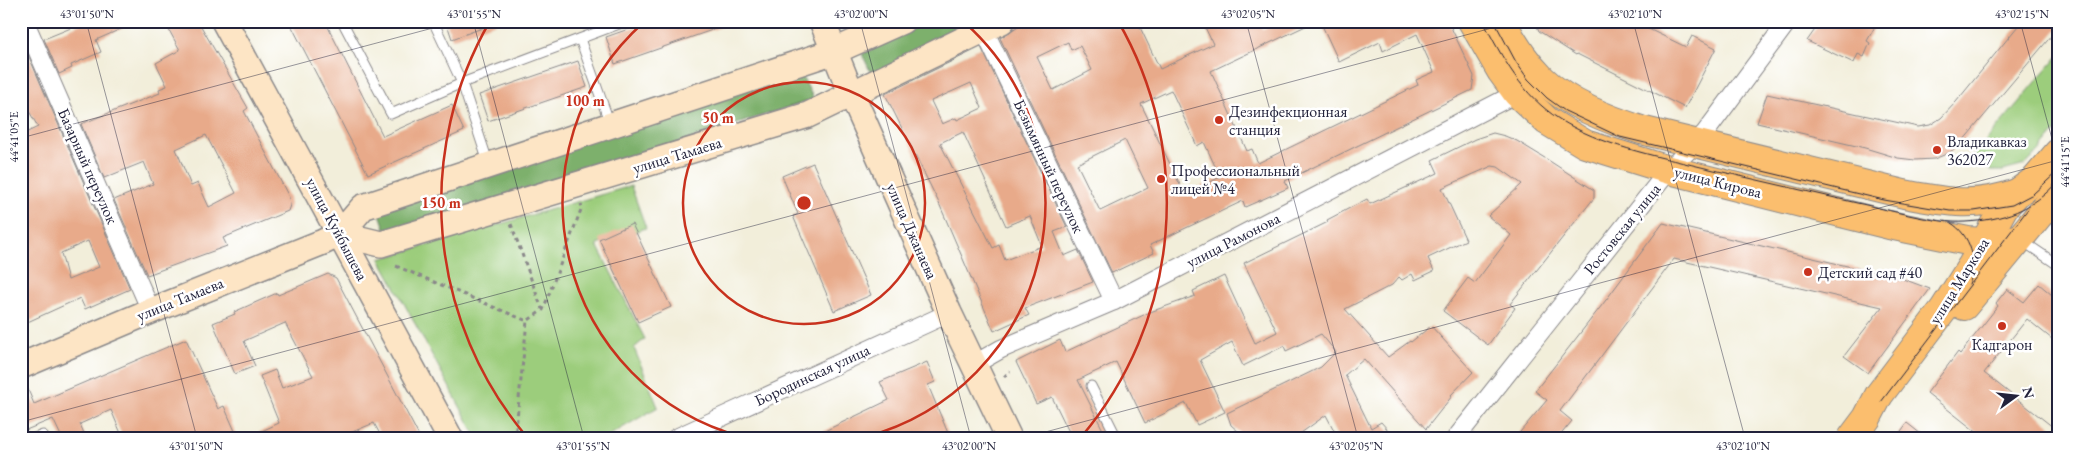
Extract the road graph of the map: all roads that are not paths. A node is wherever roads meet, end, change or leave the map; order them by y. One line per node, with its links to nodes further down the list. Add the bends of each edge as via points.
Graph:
1 (26, 21): 11 (street); 33 (street, Базарный переулок)
2 (224, 21): 26 (main road, улица Куйбышева)
3 (342, 21): 16 (lane, via 391,114)
4 (433, 21): 16 (lane)
5 (627, 21): 12 (lane)
6 (822, 21): 15 (main road, улица Джанаева)
7 (902, 21): 15 (main road, улица Тамаева)
8 (1472, 21): 17 (main road, улица Кирова)
9 (1502, 21): 20 (main road, улица Кирова, via 1520,53 1542,79 1567,97 1605,118)
10 (1788, 21): 20 (street, Ростовская улица)
11 (21, 23)
12 (604, 25): 14 (lane)
13 (993, 26): 18 (main road, улица Тамаева); 32 (street, Безымянный переулок)
14 (580, 39): 16 (lane); 19 (lane)
15 (835, 51): 18 (main road, улица Джанаева); 19 (main road, улица Тамаева)
16 (462, 83): 22 (lane)
17 (1518, 93): 23 (main road, улица Кирова, via 1547,121 1585,144); 32 (street, улица Рамонова)
18 (852, 95): 26 (main road, улица Тамаева, via 808,115 381,244); 34 (main road, улица Джанаева)
19 (610, 124): 22 (main road, улица Тамаева)
20 (1696, 143): 23 (street, Ростовская улица); 25 (main road, улица Кирова, via 1932,199 1983,202)
21 (2058, 153): 25 (main road, улица Маркова, via 2035,180)
22 (489, 165): 26 (main road, улица Тамаева, via 363,207)
23 (1669, 170): 27 (main road, улица Кирова); 43 (street, Ростовская улица)
24 (2058, 192): 28 (main road, улица Маркова)
25 (2017, 193): 29 (main road, улица Маркова, via 2004,207)
26 (340, 234): 33 (main road, улица Тамаева); 39 (main road, улица Куйбышева)
27 (1932, 234): 29 (main road, улица Кирова); 31 (main road, via 1955,255 1960,268)
28 (2019, 238): 29 (main road, улица Кирова, via 2002,243); 30 (lane); 38 (main road, улица Маркова, via 1887,405)
29 (1984, 242): 31 (main road, улица Маркова)
30 (2058, 265)
31 (1954, 294): 38 (main road, улица Маркова, via 1878,395)
32 (1114, 301): 35 (street, улица Рамонова, via 1001,349)
33 (151, 311): 36 (main road, улица Тамаева)
34 (949, 313): 35 (main road, улица Джанаева); 40 (street, Бородинская улица)
35 (973, 365): 41 (main road, улица Джанаева)
36 (21, 366)
37 (1091, 386): 42 (lane)
38 (1859, 428)
39 (450, 438)
40 (676, 438)
41 (1009, 438)
42 (1117, 438)
43 (1456, 438)

